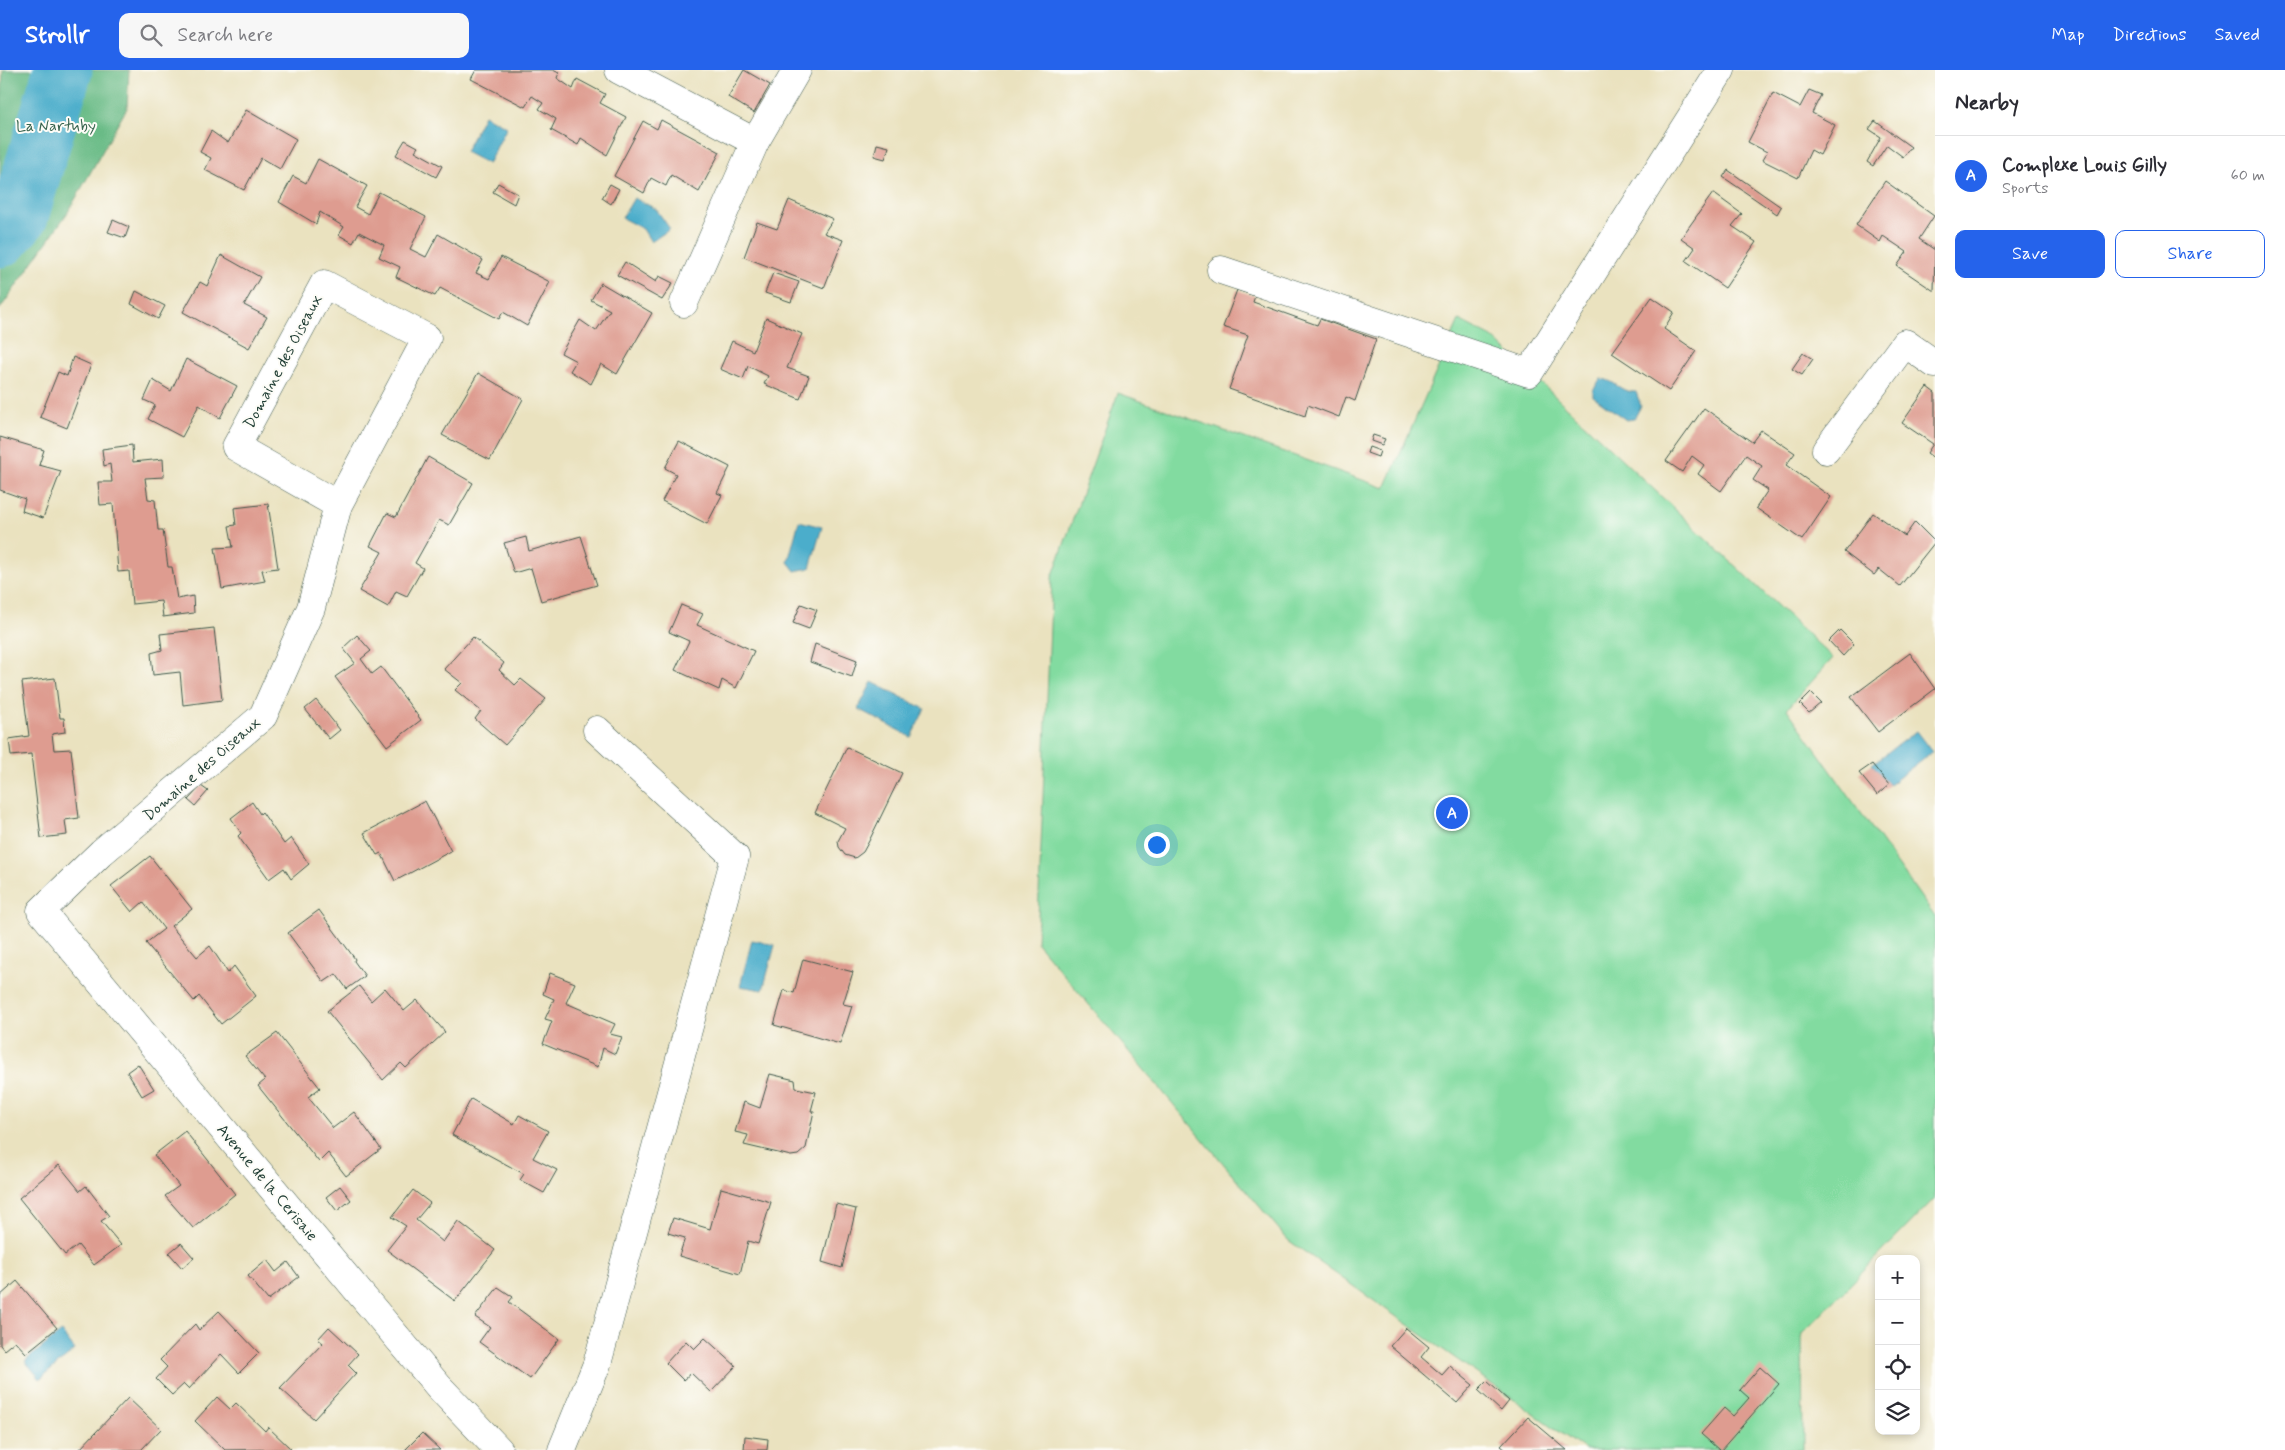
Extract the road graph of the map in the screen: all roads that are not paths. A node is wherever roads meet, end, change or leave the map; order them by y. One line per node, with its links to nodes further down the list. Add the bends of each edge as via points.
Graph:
1 (619, 70): 4 (street)
2 (797, 70): 4 (street)
3 (1721, 70): 5 (street, via 1529,373)
4 (755, 142): 6 (street)
5 (1221, 270)
6 (684, 303)
7 (1935, 364): 8 (street, via 1904,343)
8 (1826, 450)
9 (338, 505): 9 (street, Domaine des Oiseaux, via 236,447 324,284 427,338); 11 (street, Domaine des Oiseaux, via 311,608 263,716 102,852)
10 (597, 730): 13 (street, via 735,857 597,1364)
11 (41, 910): 12 (street, Avenue de la Cerisaie, via 383,1321)
12 (499, 1450)
13 (562, 1450)

